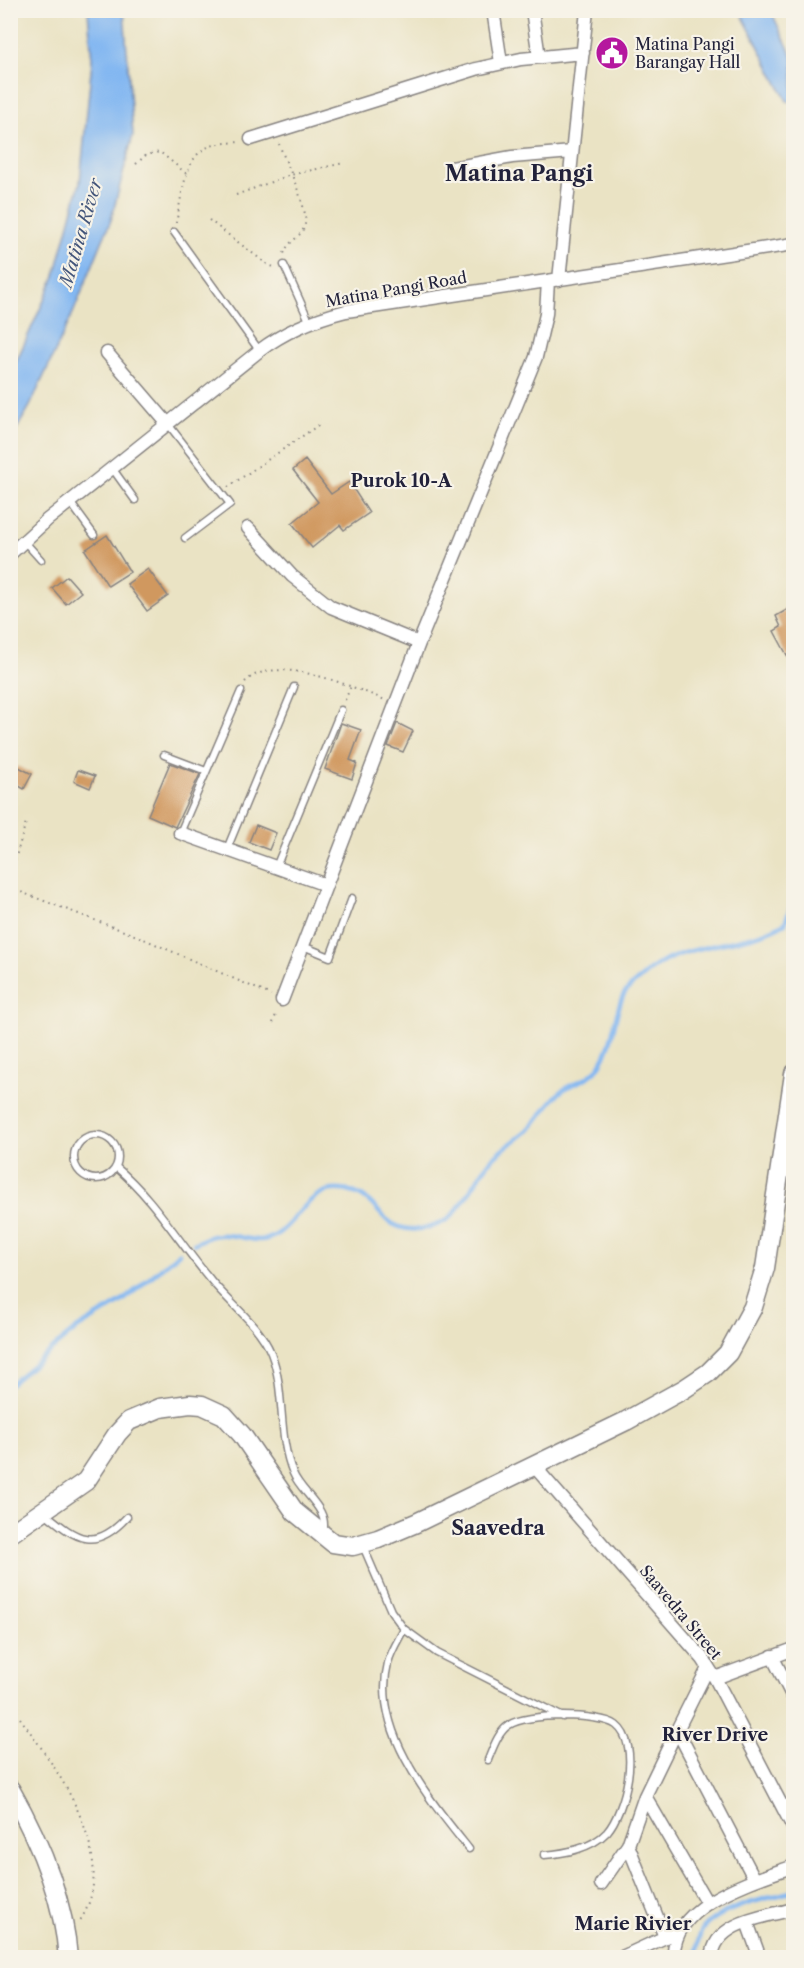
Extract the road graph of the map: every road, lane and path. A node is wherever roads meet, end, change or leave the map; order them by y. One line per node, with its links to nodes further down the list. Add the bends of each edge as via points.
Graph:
1 (493, 10): 6 (street)
2 (532, 10): 5 (street)
3 (587, 10): 4 (street)
4 (583, 53): 5 (street); 9 (street)
5 (539, 57): 6 (street)
6 (501, 63): 7 (street)
7 (275, 132): 8 (street); 14 (path)
8 (251, 139): 13 (path, via 205,148 196,154)
9 (572, 152): 12 (street); 20 (street)
10 (344, 163): 14 (path)
11 (136, 164): 13 (path, via 146,155 160,152)
12 (452, 168)
13 (188, 175): 17 (path)
14 (290, 175): 15 (path); 19 (path, via 306,218 303,231 285,250)
15 (236, 195)
16 (209, 220): 19 (path, via 268,266)
17 (174, 232): 22 (lane)
18 (794, 244): 20 (street, Matina Pangi Road)
19 (284, 265): 21 (lane)
20 (554, 280): 21 (street, Matina Pangi Road, via 346,311); 36 (street, via 536,357)
21 (310, 322): 22 (street, Matina Pangi Road)
22 (259, 351): 24 (street, Matina Pangi Road)
23 (107, 353): 24 (street)
24 (168, 424): 26 (street, Matina Pangi Road); 27 (lane)
25 (320, 424): 27 (path)
26 (112, 468): 28 (lane); 29 (street, Matina Pangi Road)
27 (220, 492): 32 (lane, via 230,504)
28 (135, 500)
29 (69, 502): 31 (lane); 33 (street, Matina Pangi Road)
30 (248, 528): 36 (street, via 292,576 331,607)
31 (94, 535)
32 (185, 538)
33 (24, 541): 34 (street, Matina Pangi Road); 35 (lane)
34 (10, 554)
35 (41, 560)
36 (419, 643): 40 (street)
37 (351, 686): 39 (path, via 300,673 271,671 250,676); 40 (path); 41 (path)
38 (294, 687): 46 (lane)
39 (241, 691): 43 (lane)
40 (396, 704): 49 (street)
41 (341, 710): 47 (lane)
42 (164, 755): 43 (lane)
43 (206, 771): 45 (lane)
44 (26, 822): 48 (path)
45 (180, 834): 46 (street)
46 (227, 850): 47 (street)
47 (275, 867): 49 (street)
48 (10, 877)
49 (326, 885): 52 (street)
50 (10, 888): 53 (path, via 138,936)
51 (352, 898): 52 (lane, via 330,957)
52 (303, 946): 53 (street)
53 (282, 1000)
54 (794, 1074): 56 (street, via 765,1268 753,1307 728,1353 684,1389)
55 (116, 1167): 55 (lane, via 118,1150 107,1136 89,1135 76,1146 75,1164 86,1177 103,1178); 60 (lane, via 146,1195 208,1278 263,1337 279,1384 289,1462 299,1485 321,1512)
56 (534, 1466): 61 (street, via 416,1523); 65 (street, Saavedra Street)
57 (44, 1512): 58 (lane, via 75,1536 90,1539 104,1538); 59 (street); 60 (street, via 86,1481 129,1421 160,1408 190,1404 214,1409 233,1423 282,1497)
58 (127, 1517)
59 (10, 1534)
60 (322, 1536): 61 (street, via 344,1545)
61 (362, 1544): 62 (lane, via 391,1611)
62 (404, 1629): 67 (lane, via 436,1653); 75 (lane, via 388,1661 386,1679 393,1728 410,1769)
63 (794, 1649): 64 (street)
64 (772, 1656): 65 (street); 66 (street)
65 (712, 1673): 69 (street); 73 (street, Saavedra Street)
66 (794, 1699)
67 (564, 1717): 70 (lane, via 520,1719 496,1740); 76 (lane, via 601,1718 617,1726 628,1743 629,1770 620,1810 607,1832 569,1852)
68 (20, 1718): 84 (path, via 71,1793 93,1862 88,1910)
69 (677, 1730): 72 (street); 78 (street)
70 (488, 1760)
71 (10, 1789): 84 (street, via 53,1885)
72 (645, 1796): 74 (street); 80 (street)
73 (794, 1829)
74 (628, 1845): 79 (street); 85 (street)
75 (469, 1849)
76 (544, 1855)
77 (794, 1866): 78 (street)
78 (755, 1880): 80 (street)
79 (601, 1884)
80 (707, 1903): 83 (street)
81 (794, 1909): 82 (street)
82 (747, 1922): 89 (street, via 725,1931 716,1941); 90 (street)
83 (678, 1930): 85 (street); 88 (street)
84 (66, 1933): 86 (street)
85 (665, 1936): 87 (street)
86 (68, 1958)
87 (620, 1958)
88 (674, 1958)
89 (712, 1958)
90 (760, 1958)

